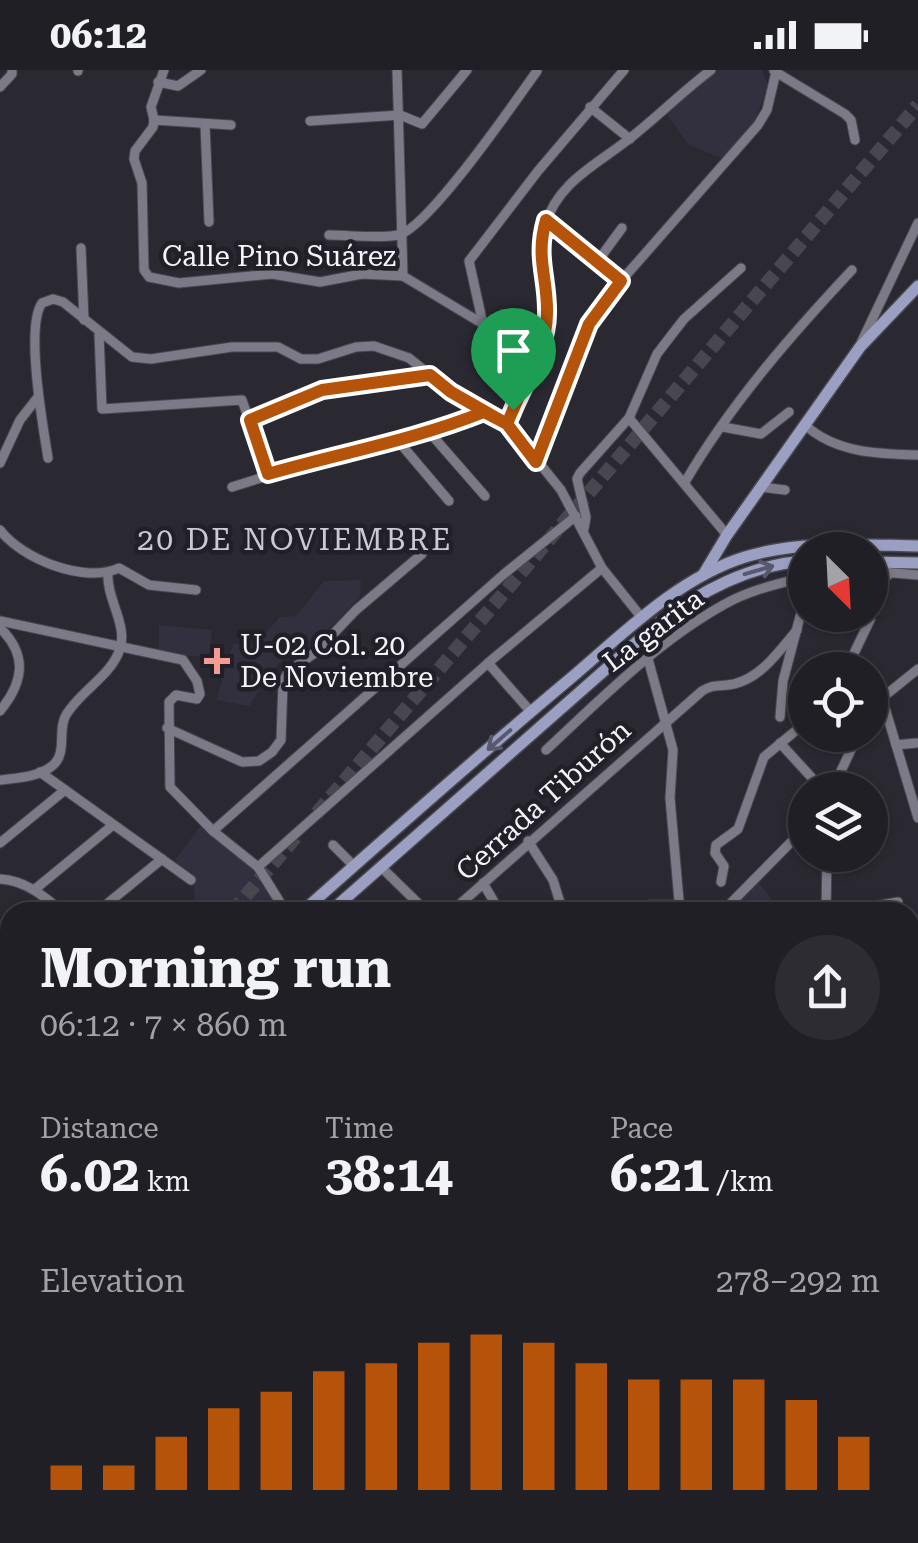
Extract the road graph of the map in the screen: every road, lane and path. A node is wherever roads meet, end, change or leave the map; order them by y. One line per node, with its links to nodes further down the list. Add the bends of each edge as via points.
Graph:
1 (12, 70): 11 (street)
2 (164, 70): 10 (street)
3 (200, 70): 10 (street, via 178,86)
4 (397, 70): 13 (street)
5 (467, 70): 13 (street, via 422,124)
6 (624, 70): 12 (street)
7 (711, 70): 18 (street)
8 (537, 71): 24 (street, via 464,170)
9 (774, 71): 19 (street, via 845,114); 31 (street, via 758,125)
10 (158, 82): 14 (street)
11 (0, 87)
12 (590, 107): 18 (street); 34 (street, via 469,262)
13 (400, 115): 15 (street); 24 (street)
14 (154, 120): 16 (street); 30 (street, Calle Pino Suárez, via 134,159 149,277 178,283 272,274 320,282)
15 (310, 122)
16 (206, 124): 17 (street); 21 (street)
17 (231, 125)
18 (630, 138): 20 (street, via 566,187)
19 (855, 140)
20 (546, 220): 27 (street); 39 (street, via 540,258 545,333)
21 (209, 222)
22 (918, 223): 36 (street)
23 (622, 228): 27 (street)
24 (402, 234): 25 (street); 30 (street)
25 (329, 235)
26 (82, 248): 33 (street)
27 (597, 262): 31 (street)
28 (741, 268): 42 (street, via 684,319 657,354)
29 (852, 270): 45 (street)
30 (403, 276): 34 (street, Calle Pino Suárez)
31 (621, 281): 51 (street, via 589,324)
32 (918, 286): 36 (main road)
33 (84, 320): 35 (street); 38 (street, via 53,299 38,308)
34 (483, 324): 39 (street, Calle Pino Suárez, via 511,358)
35 (99, 334): 37 (street, via 132,357 151,359 278,347 301,360 318,360 374,346 409,358); 43 (street, via 102,409 242,400)
36 (860, 346): 46 (main road)
37 (430, 375): 40 (street); 43 (street, via 322,390)
38 (38, 397): 50 (street); 52 (street)
39 (513, 410): 44 (street)
40 (484, 412): 44 (street); 47 (street)
41 (789, 412): 45 (street, via 761,434)
42 (630, 418): 54 (street); 62 (street, via 577,479)
43 (250, 420): 53 (street)
44 (507, 424): 51 (street)
45 (723, 426): 54 (street)
46 (805, 426): 49 (street, via 846,448); 56 (main road)
47 (430, 433): 48 (street); 58 (street)
48 (399, 442): 53 (street); 59 (street)
49 (918, 455)
50 (48, 458)
51 (536, 462): 60 (street)
52 (0, 463)
53 (268, 474): 55 (street)
54 (685, 482): 63 (street)
55 (232, 487)
56 (761, 487): 57 (street); 63 (main road)
57 (784, 490)
58 (485, 496)
59 (449, 501)
60 (576, 516): 62 (street); 105 (street)
61 (0, 530): 71 (street, via 36,560)
62 (584, 532): 70 (street)
63 (726, 535): 66 (main road); 74 (main road)
64 (918, 546): 66 (main road, via 787,547)
65 (422, 554): 92 (street, via 288,672 281,740 272,752 242,762)
66 (740, 558): 74 (main road)
67 (888, 562): 68 (main road)
68 (918, 563)
69 (788, 564): 113 (main road, one-way to 69, via 679,608 728,580)
70 (602, 568): 77 (street); 84 (street)
71 (108, 573): 76 (street, via 120,568 149,586); 81 (street)
72 (890, 573): 73 (street); 82 (street, via 876,588)
73 (918, 574)
74 (702, 578): 77 (main road)
75 (788, 583): 83 (street, La garita, via 728,602)
76 (196, 590)
77 (642, 618): 88 (main road)
78 (0, 625): 81 (street); 87 (street, via 20,656)
79 (795, 632): 91 (street, Cerrada Tiburón, via 762,671 732,685 712,685)
80 (796, 632): 89 (street)
81 (121, 647): 92 (street, via 183,660 197,682 196,700 171,696); 98 (street, via 66,715 59,757)
82 (855, 652)
83 (648, 659): 91 (street); 97 (street, La garita)
84 (488, 663): 88 (street); 112 (street)
85 (917, 672): 86 (street)
86 (888, 694)
87 (0, 711)
88 (531, 712): 111 (main road, one-way to 111)
89 (780, 717)
90 (888, 718): 96 (street)
91 (666, 722): 106 (street, Cerrada Tiburón); 129 (street)
92 (167, 728): 105 (street, via 170,787)
93 (788, 737): 94 (street)
94 (780, 743): 99 (street); 117 (street, via 759,766 738,829 716,844 724,866)
95 (916, 743): 96 (street)
96 (896, 745): 102 (street)
97 (546, 750)
98 (40, 772): 100 (street); 101 (street)
99 (807, 772)
100 (0, 780)
101 (65, 790): 104 (street); 107 (street)
102 (915, 796): 103 (street)
103 (918, 818)
104 (113, 825): 110 (street); 119 (street)
105 (213, 831): 112 (street)
106 (528, 842): 118 (street, Cerrada Tiburón); 128 (street)
107 (0, 843)
108 (333, 845): 111 (street)
109 (788, 845): 130 (street)
110 (162, 859): 116 (street); 121 (street)
111 (354, 866): 123 (main road)
112 (258, 867): 122 (street)
113 (381, 867): 124 (main road); 125 (street)
114 (827, 872): 131 (street)
115 (0, 879): 119 (street)
116 (191, 880)
117 (721, 882)
118 (482, 884): 126 (street, Cerrada Tiburón); 127 (street)
119 (34, 890): 120 (street)
120 (47, 902)
121 (109, 902)
122 (280, 902)
123 (313, 902)
124 (341, 902)
125 (417, 902)
126 (462, 902)
127 (494, 902)
128 (560, 902)
129 (679, 902)
130 (732, 902)
131 (826, 902)

